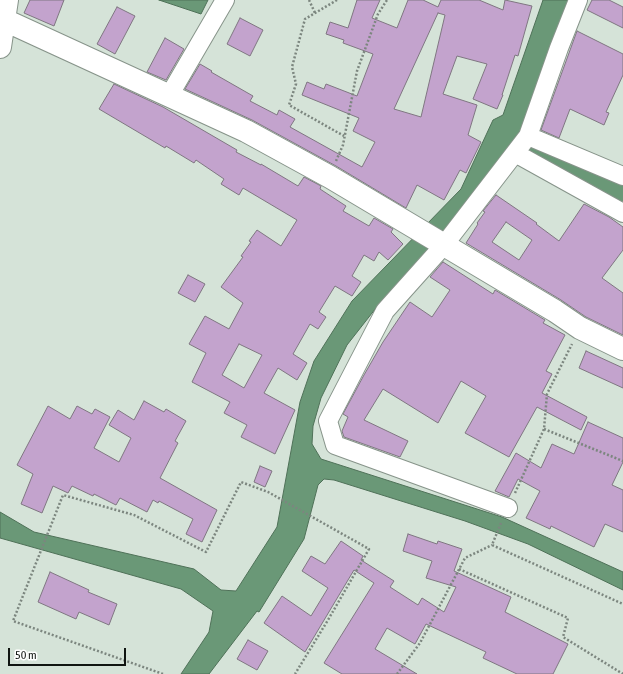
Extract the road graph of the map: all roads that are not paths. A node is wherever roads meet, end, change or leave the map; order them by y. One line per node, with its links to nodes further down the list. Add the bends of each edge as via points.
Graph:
1 (225, 0): 5 (street)
2 (578, 0): 6 (street, via 558,48)
3 (3, 16): 4 (street); 5 (street)
4 (0, 47)
5 (169, 96): 10 (street, via 246,132 330,177)
6 (528, 136): 7 (street); 8 (street)
7 (515, 153): 9 (street); 10 (street)
8 (623, 176)
9 (623, 213)
10 (444, 245): 11 (street, via 580,328); 12 (street, via 385,311 328,421 335,446)
11 (623, 349)
12 (508, 508)

